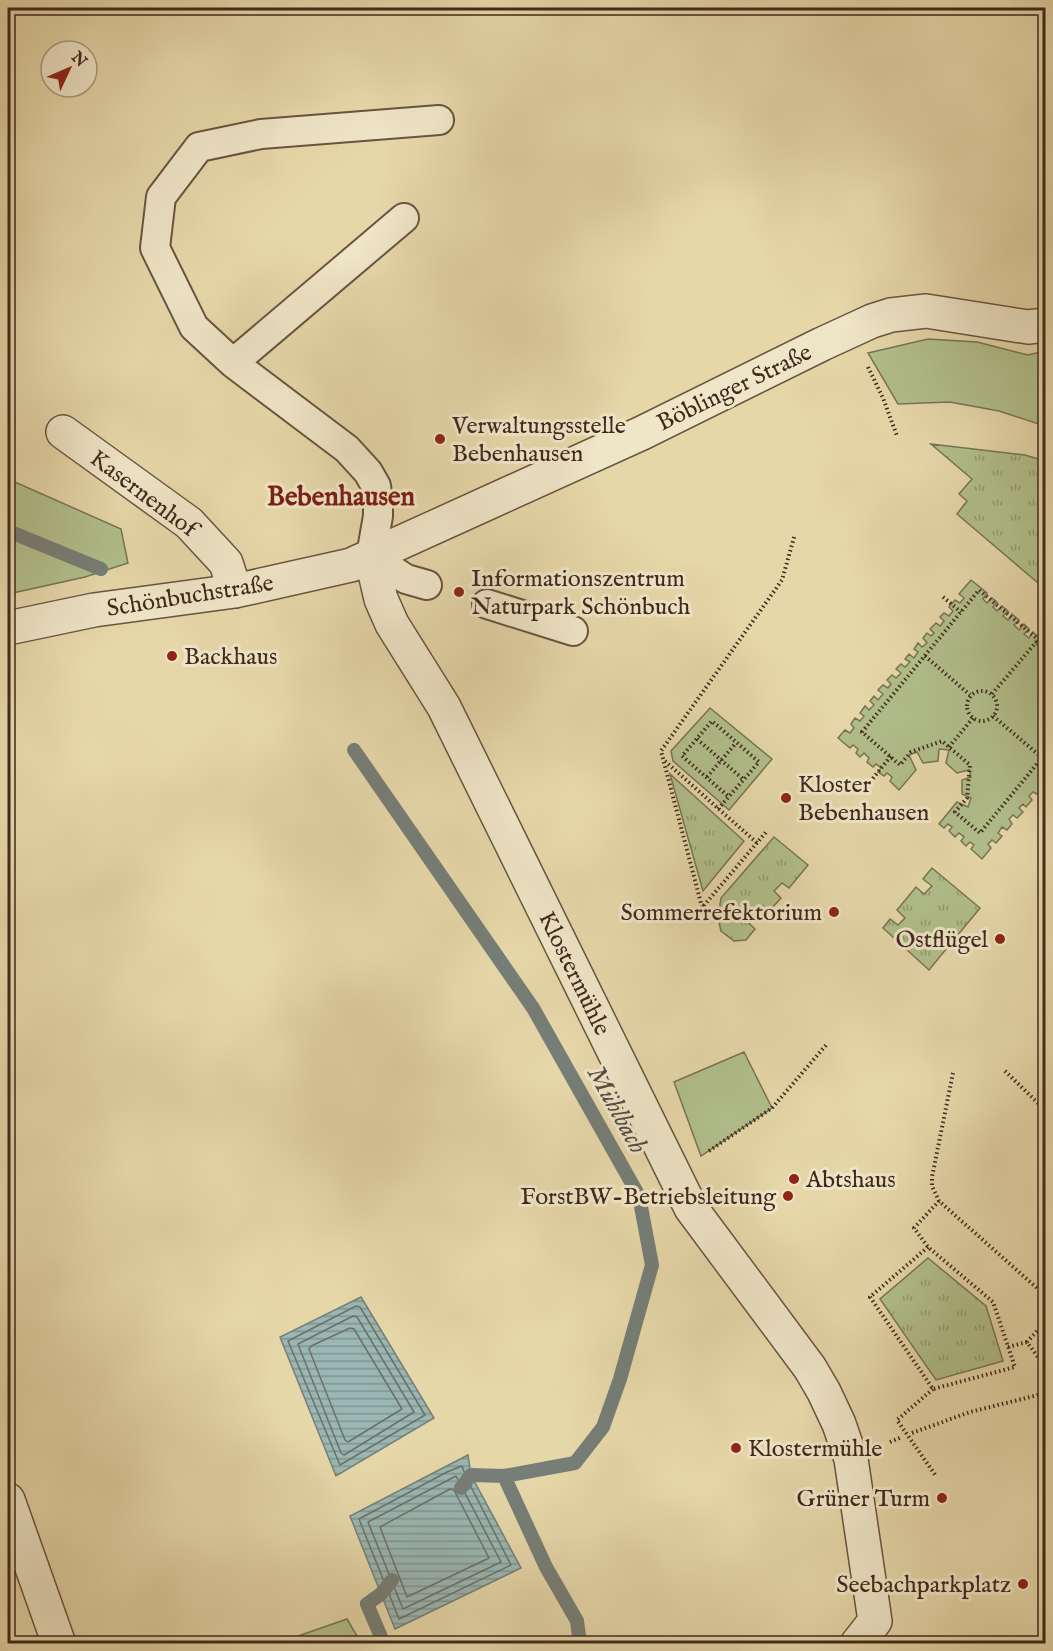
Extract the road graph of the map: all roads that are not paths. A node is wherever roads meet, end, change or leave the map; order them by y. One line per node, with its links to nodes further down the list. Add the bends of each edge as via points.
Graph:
1 (439, 120): 4 (lane, via 261,134 199,147 161,197 155,248 194,327)
2 (404, 218): 4 (lane)
3 (1046, 325): 6 (street, Böblinger Straße, via 1028,327 926,311 872,321 642,433)
4 (233, 363): 6 (lane, via 347,449 368,472 378,500)
5 (63, 432): 8 (street, Kasernenhof, via 189,523 226,563)
6 (371, 556): 7 (lane, via 406,579); 8 (street, Schönbuchstraße, via 336,569); 14 (street, Klostermühle, via 381,599 392,624 444,707 691,1208 810,1368 839,1424 850,1459 874,1621)
7 (427, 585)
8 (235, 591): 10 (street, Schönbuchstraße, via 94,610)
9 (487, 604): 11 (lane)
10 (8, 628)
11 (573, 631)
12 (8, 1500): 13 (street)
13 (59, 1644)
14 (857, 1644)

